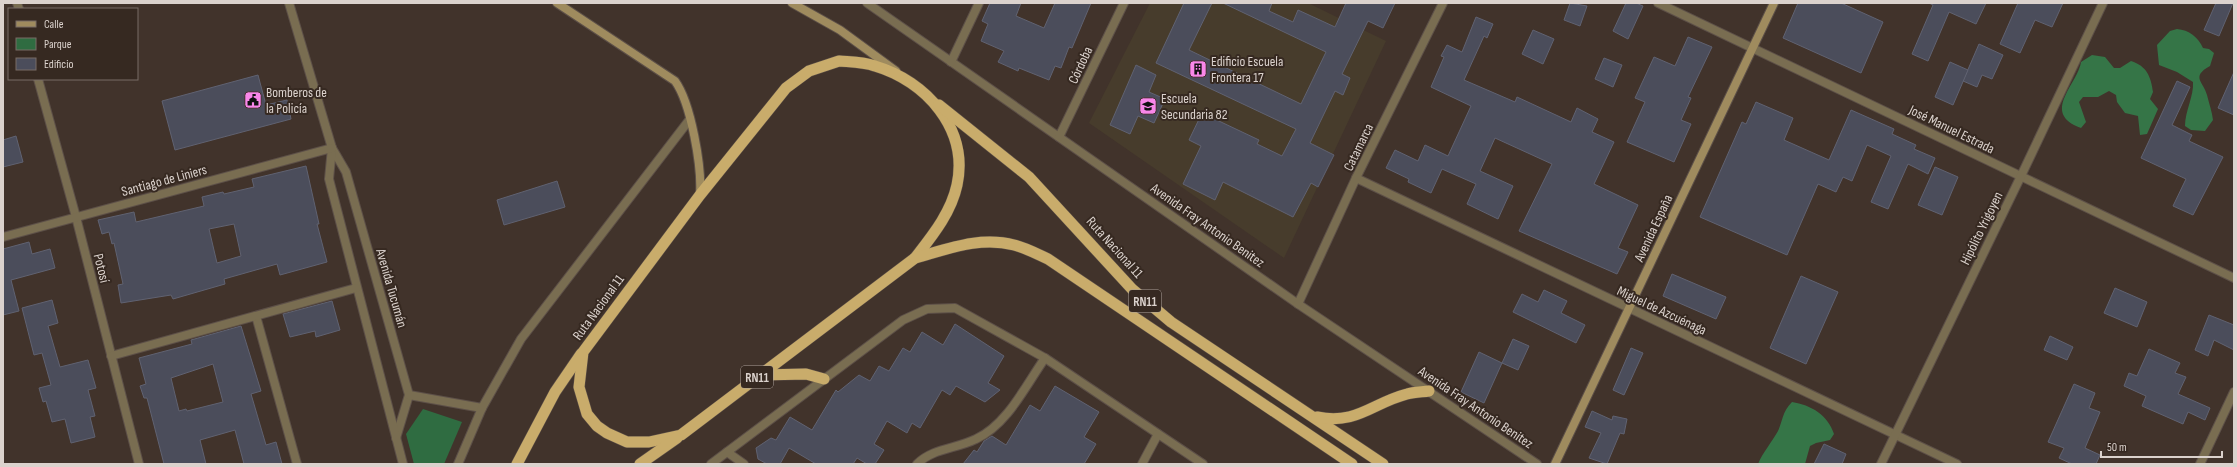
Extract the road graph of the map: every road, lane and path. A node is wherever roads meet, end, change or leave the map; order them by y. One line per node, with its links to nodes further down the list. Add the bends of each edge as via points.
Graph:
1 (289, 3): 18 (street, Avenida Tucumán)
2 (557, 3): 16 (main road, via 675,81 682,90)
3 (792, 3): 14 (main road, via 840,30)
4 (867, 3): 12 (street, Avenida Fray Antonio Benitez)
5 (979, 3): 12 (street)
6 (1124, 3): 17 (street, Córdoba)
7 (1443, 3): 20 (street, Catamarca)
8 (1658, 3): 11 (street, José Manuel Estrada)
9 (1774, 3): 11 (main road, Avenida España)
10 (2103, 3): 19 (street, Hipólito Yrigoyen)
11 (1752, 48): 19 (street, José Manuel Estrada); 28 (main road, Avenida España)
12 (951, 62): 17 (street, Avenida Fray Antonio Benitez)
13 (38, 80): 22 (street, Potosí)
14 (910, 81): 15 (highway, Ruta Nacional 11 / RN11); 21 (highway, Ruta Nacional 11 / RN11, via 875,66 839,61 809,71 786,88)
15 (936, 103): 24 (highway, Ruta Nacional 11 / RN11, via 955,138 960,160 957,185 943,221); 39 (highway, Ruta Nacional 11 / RN11, via 1029,177 1132,289 1149,304 1171,322)
16 (690, 119): 21 (main road, via 701,173); 38 (street, via 521,339)
17 (1059, 138): 27 (street, Avenida Fray Antonio Benitez)
18 (332, 148): 22 (street, Santiago de Liniers); 26 (street, Avenida Tucumán, via 329,179); 37 (street, Avenida Tucumán, via 346,172)
19 (2021, 176): 25 (street, José Manuel Estrada); 42 (street, Hipólito Yrigoyen)
20 (1356, 178): 27 (street, Catamarca); 28 (street, Miguel de Azcuénaga)
21 (700, 194): 30 (highway, Ruta Nacional 11 / RN11)
22 (76, 217): 23 (street, Santiago de Liniers); 31 (street, Potosí)
23 (3, 237)
24 (915, 258): 33 (highway, Ruta Nacional 11 / RN11); 56 (highway, Ruta Nacional 11 / RN11, via 975,242 996,241 1015,245 1048,259)
25 (2234, 278)
26 (356, 288): 29 (street); 43 (street, Avenida Tucumán)
27 (1298, 304): 35 (street, Avenida Fray Antonio Benitez)
28 (1629, 308): 42 (street, Miguel de Azcuénaga); 59 (main road, Avenida España)
29 (256, 316): 31 (street); 46 (street)
30 (583, 352): 41 (highway, Ruta Nacional 11 / RN11, via 579,387 587,414 597,426 627,442 649,442); 49 (highway, RN11, via 555,392)
31 (111, 356): 45 (street, Potosí)
32 (1045, 358): 34 (street, via 955,308 927,309 903,320); 40 (street); 53 (street, via 992,429 976,439 935,452)
33 (760, 375): 34 (highway, via 798,373); 41 (highway, Ruta Nacional 11 / RN11)
34 (824, 379): 44 (street)
35 (1429, 391): 39 (highway, via 1407,394 1347,418 1332,420); 58 (street, Avenida Fray Antonio Benitez)
36 (2234, 392): 62 (street)
37 (409, 396): 38 (street); 43 (street)
38 (482, 408): 48 (street)
39 (1310, 415): 57 (highway, Ruta Nacional 11 / RN11)
40 (1158, 434): 54 (street); 55 (street)
41 (681, 435): 50 (highway, RN11)
42 (1895, 435): 60 (street, Hipólito Yrigoyen); 61 (street, Miguel de Azcuénaga)
43 (396, 438): 47 (street, Avenida Tucumán)
44 (727, 452): 51 (street); 52 (street)
45 (139, 464)
46 (297, 464)
47 (403, 464)
48 (458, 464)
49 (517, 464)
50 (640, 464)
51 (711, 464)
52 (744, 464)
53 (916, 464)
54 (1142, 464)
55 (1203, 464)
56 (1352, 464)
57 (1383, 464)
58 (1537, 464)
59 (1555, 464)
60 (1881, 464)
61 (1957, 464)
62 (2200, 464)

